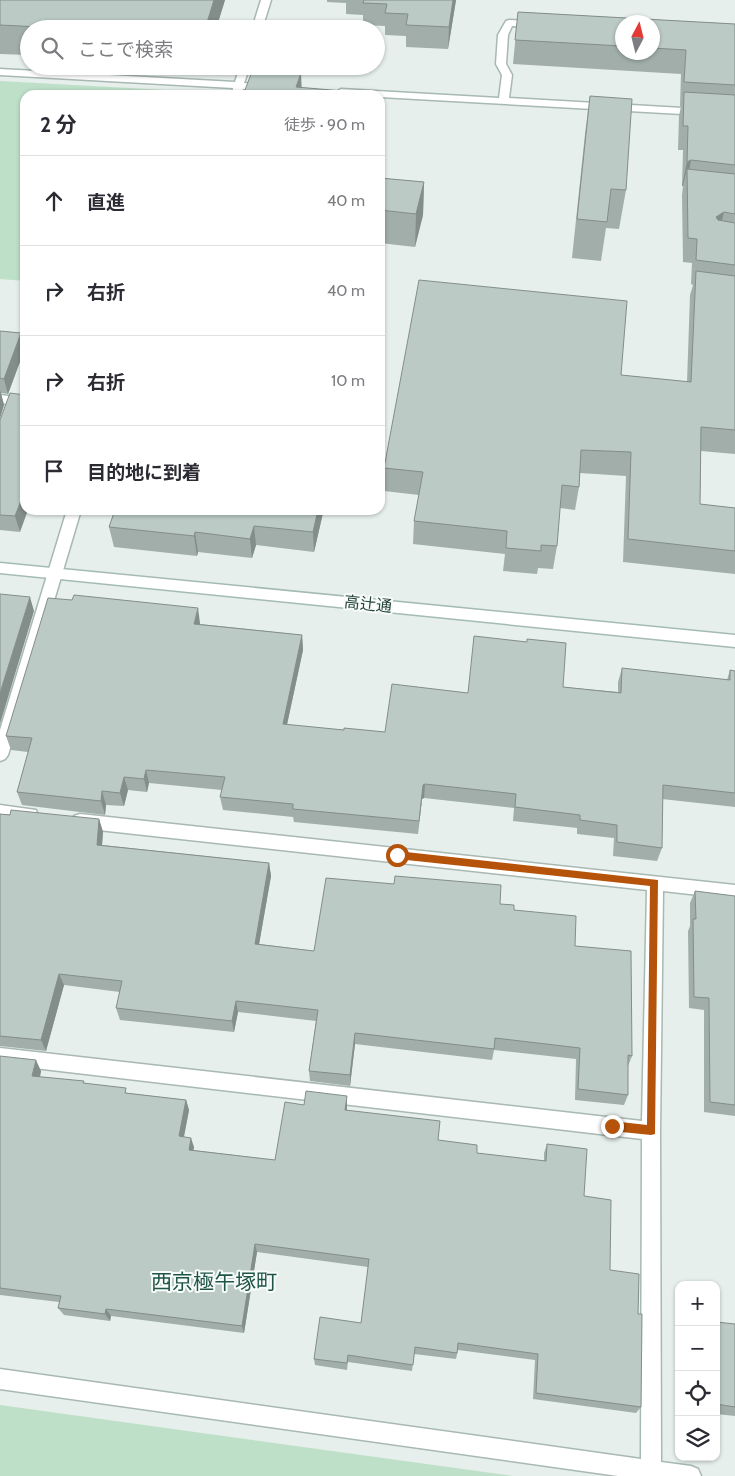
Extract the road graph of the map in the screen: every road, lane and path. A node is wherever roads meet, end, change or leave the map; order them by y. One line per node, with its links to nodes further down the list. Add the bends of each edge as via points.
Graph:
1 (266, 0): 2 (street)
2 (260, 20)
3 (546, 25): 11 (street, via 509,23 503,35 501,64 507,75)
4 (0, 72): 5 (street)
5 (20, 74)
6 (40, 75): 9 (street)
7 (242, 75): 9 (street)
8 (278, 88): 9 (street)
9 (237, 90)
10 (385, 94): 11 (street)
11 (504, 101): 12 (street)
12 (735, 114)
13 (0, 399): 14 (street)
14 (20, 401)
15 (72, 515): 17 (street)
16 (0, 568): 17 (street, 高辻通)
17 (54, 573): 18 (street, 高辻通); 19 (street)
18 (735, 641)
19 (0, 755)
20 (0, 812): 21 (street)
21 (50, 818)
22 (70, 820): 23 (street)
23 (655, 883): 24 (street); 26 (street)
24 (735, 892)
25 (0, 1056): 26 (street)
26 (651, 1131): 28 (street)
27 (0, 1379): 28 (street)
28 (651, 1470): 29 (street)
29 (691, 1476)

